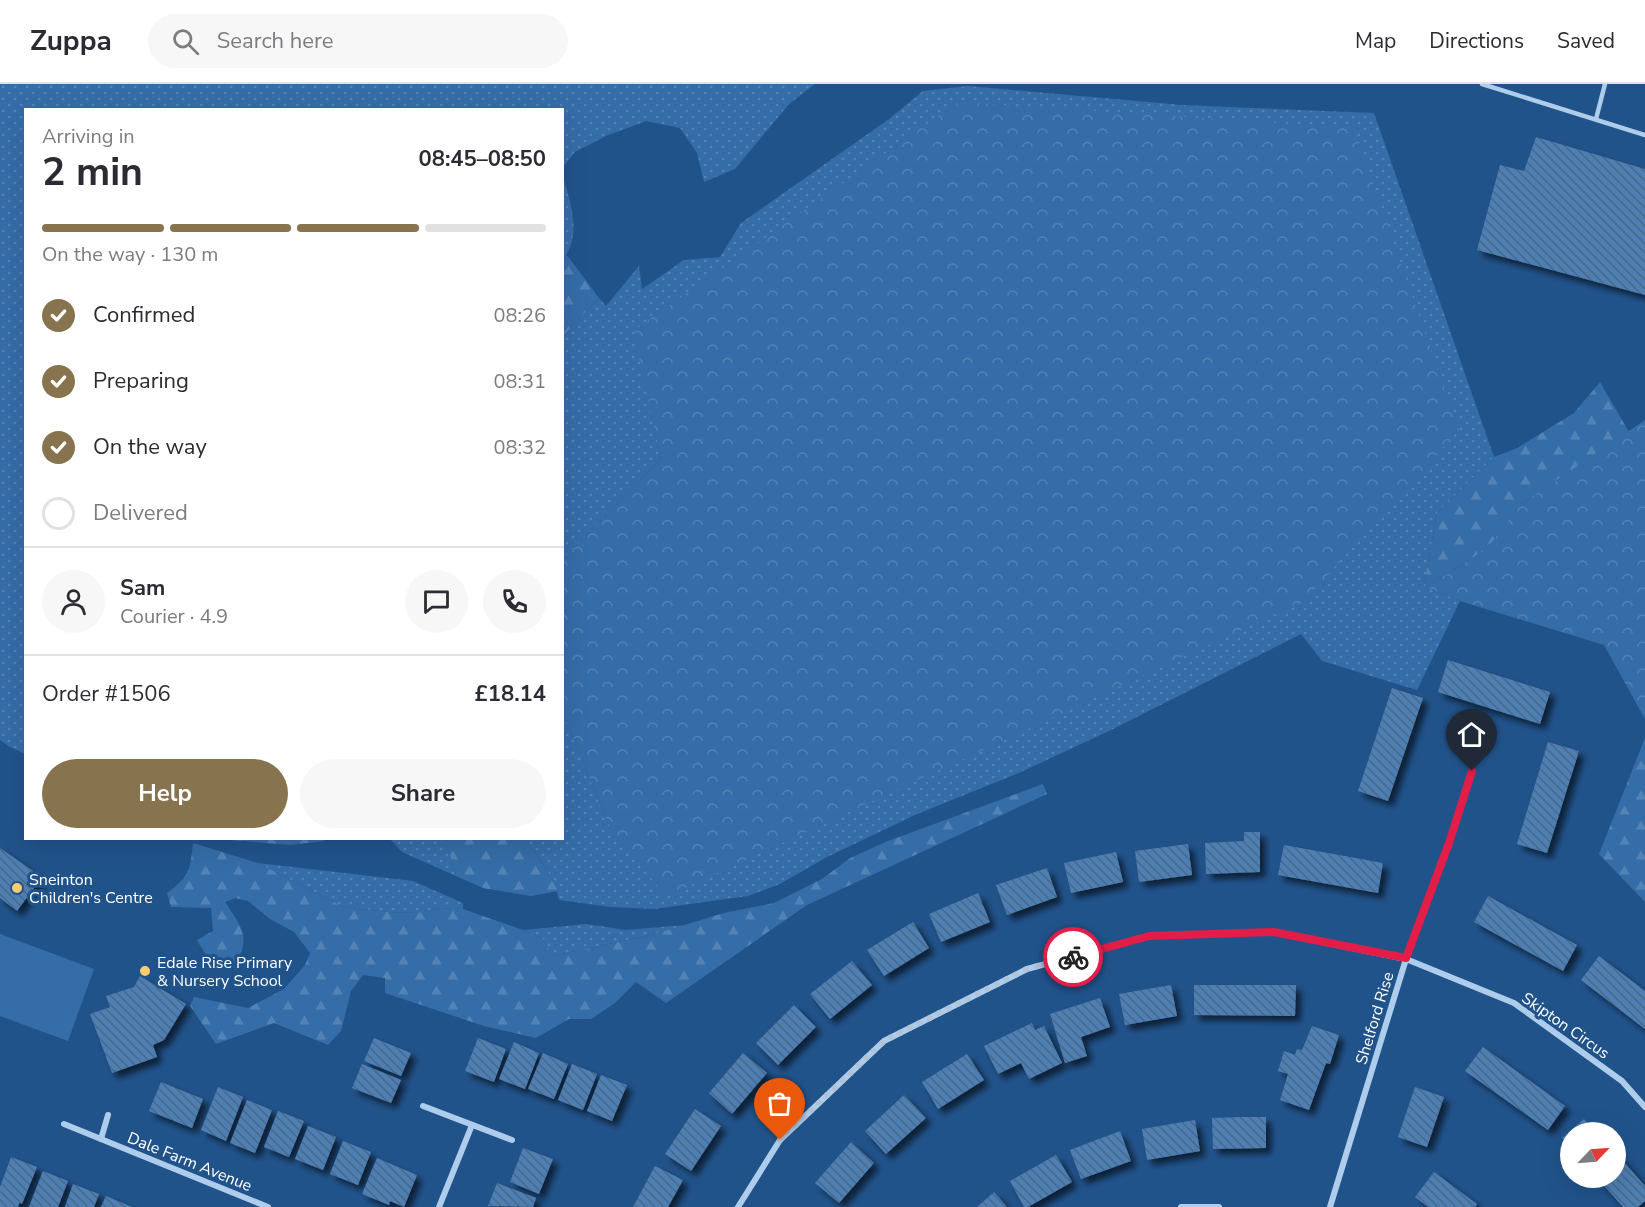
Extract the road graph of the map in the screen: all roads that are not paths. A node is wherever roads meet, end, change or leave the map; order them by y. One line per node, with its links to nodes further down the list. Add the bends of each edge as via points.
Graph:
1 (1482, 84): 3 (lane)
2 (1605, 84): 3 (lane)
3 (1596, 119): 4 (lane)
4 (1645, 135)
5 (1472, 771): 6 (street, Shelford Rise)
6 (1406, 958): 8 (street, Skipton Circus, via 1514,1004 1622,1081); 16 (street, Skipton Circus, via 1274,932 1149,936 1027,969 884,1041 780,1140); 19 (street, Shelford Rise)
7 (423, 1106): 11 (street)
8 (1645, 1107)
9 (108, 1115): 12 (street, Dale Farm Avenue)
10 (64, 1124): 12 (street, Dale Farm Avenue)
11 (472, 1125): 13 (street); 15 (street)
12 (101, 1139): 14 (street, Dale Farm Avenue)
13 (512, 1140)
14 (268, 1207)
15 (439, 1207)
16 (738, 1207)
17 (1181, 1207): 18 (street)
18 (1219, 1207)
19 (1330, 1207)

